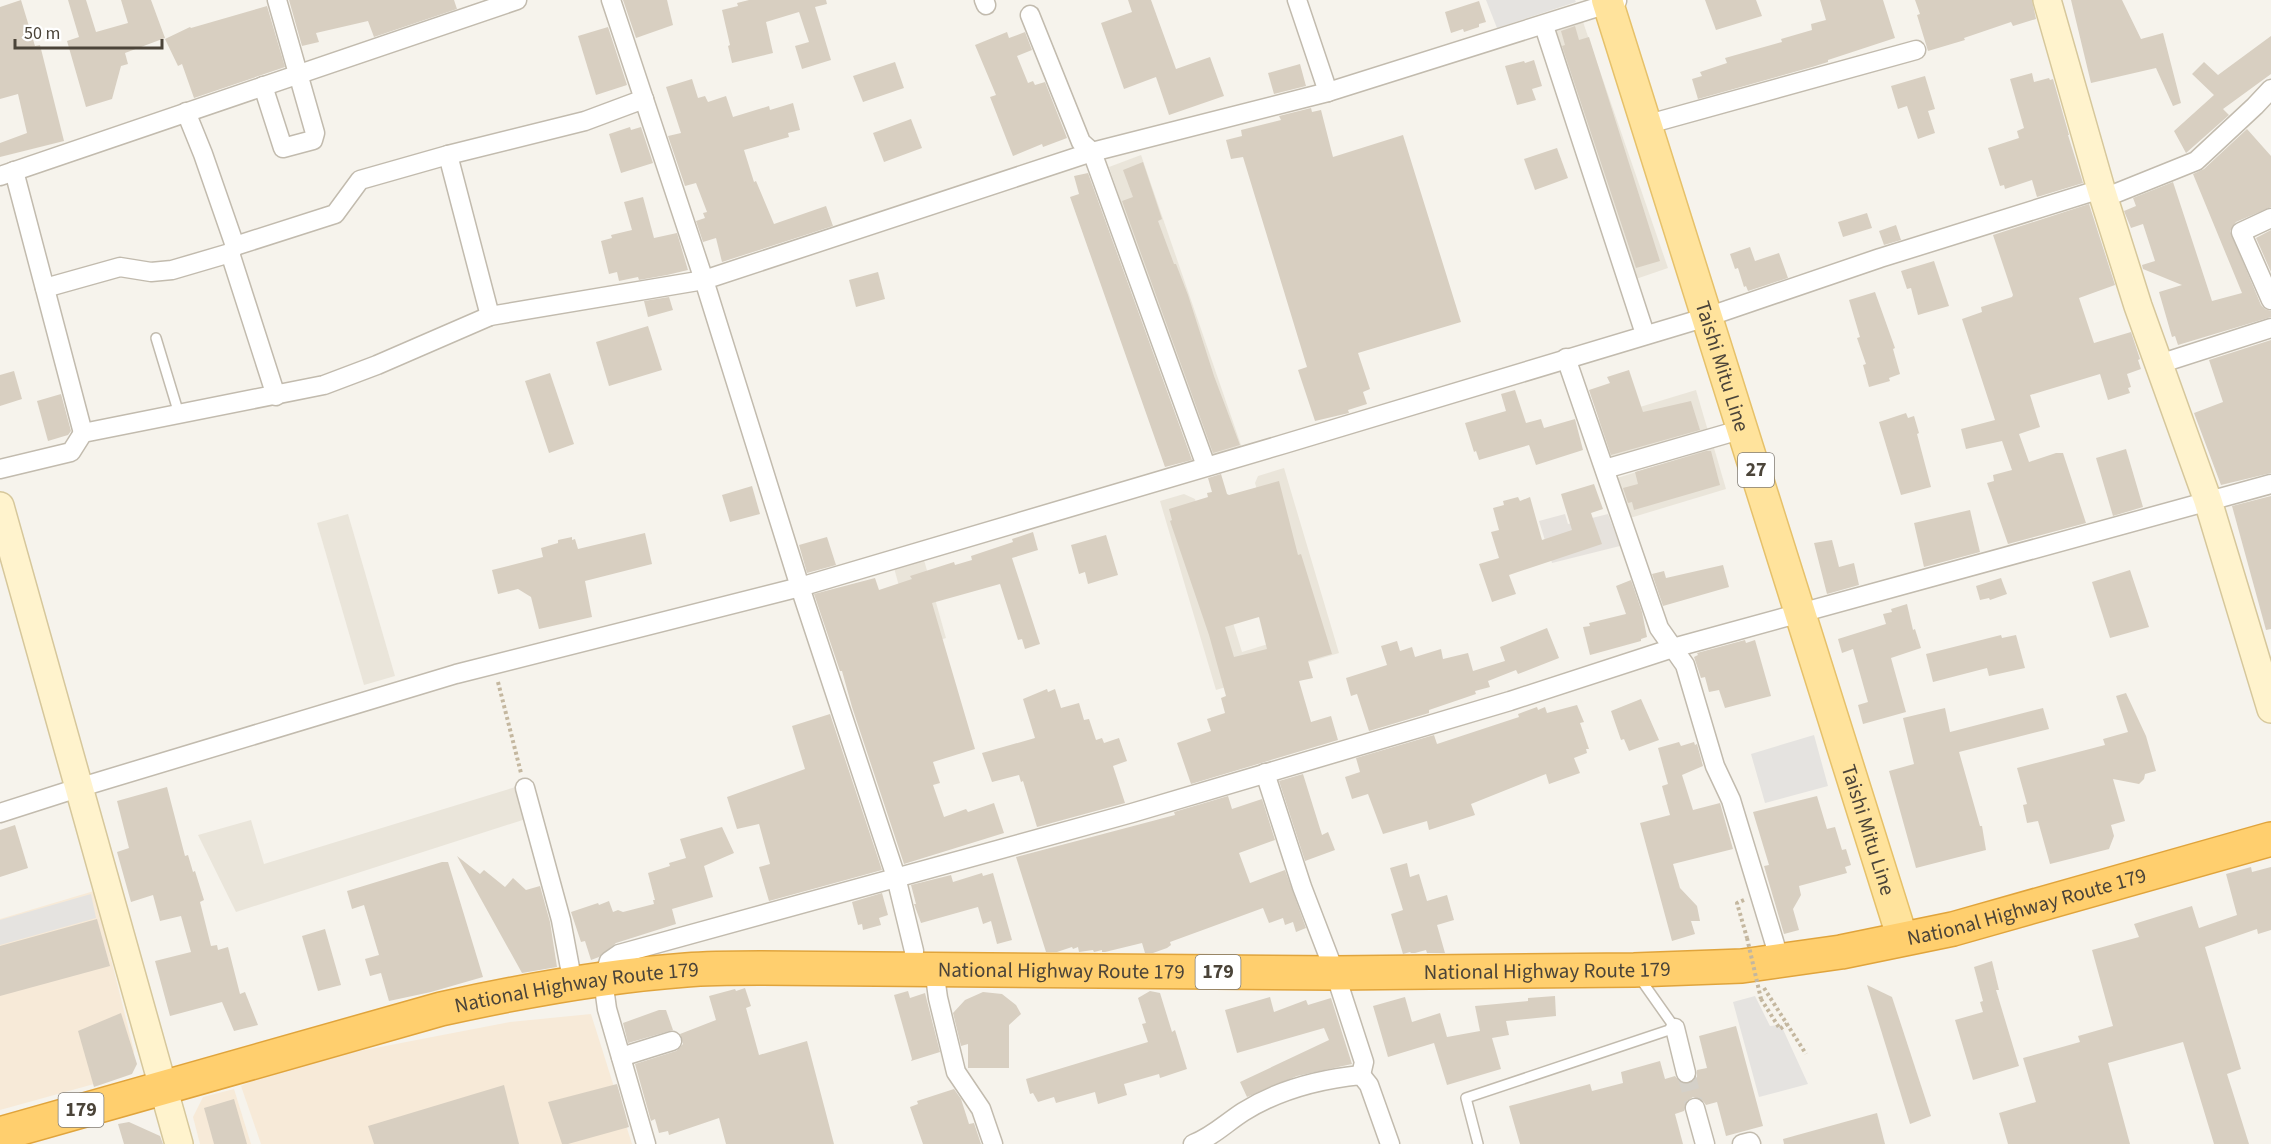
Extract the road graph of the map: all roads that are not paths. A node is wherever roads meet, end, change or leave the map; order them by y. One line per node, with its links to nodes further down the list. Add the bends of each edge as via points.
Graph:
1 (277, 0): 10 (street)
2 (517, 0): 10 (street)
3 (611, 0): 14 (street)
4 (1297, 0): 13 (street)
5 (2047, 0): 20 (street)
6 (1612, 1): 8 (street); 16 (main road, Taishi Mitu Line / 27)
7 (1030, 15): 17 (street, via 1082,142)
8 (1544, 26): 13 (street); 29 (street)
9 (1916, 50): 16 (street)
10 (299, 74): 11 (street); 11 (street, via 314,140 283,148)
11 (263, 86): 15 (street)
12 (2271, 89): 20 (street, via 2196,161)
13 (1328, 92): 17 (street)
14 (644, 99): 18 (street, via 585,121); 23 (street)
15 (186, 112): 19 (street); 22 (street)
16 (1645, 125): 27 (main road, Taishi Mitu Line / 27)
17 (1092, 152): 23 (street); 37 (street)
18 (448, 155): 22 (street, via 360,180 335,214); 26 (street)
19 (7, 174): 24 (street)
20 (2102, 194): 27 (street, via 1880,258); 32 (street)
21 (2271, 218): 25 (street, via 2241,232)
22 (233, 249): 24 (street, via 172,270 151,272 120,267); 33 (street)
23 (704, 280): 26 (street); 43 (street)
24 (45, 288): 36 (street)
25 (2271, 300)
26 (490, 316): 33 (street, via 324,385)
27 (1707, 317): 29 (street); 35 (main road, Taishi Mitu Line / 27)
28 (2271, 328): 32 (street)
29 (1645, 334): 31 (street)
30 (156, 338): 34 (lane)
31 (1566, 358): 37 (street); 39 (street)
32 (2159, 364): 41 (street)
33 (276, 396): 34 (street)
34 (179, 414): 36 (street)
35 (1743, 429): 39 (street); 44 (main road, Taishi Mitu Line / 27)
36 (83, 433): 38 (street, via 71,452)
37 (1206, 466): 43 (street)
38 (0, 469)
39 (1605, 469): 45 (street, via 1659,628)
40 (2271, 484): 41 (street)
41 (2208, 501): 44 (street); 46 (street)
42 (0, 506): 48 (street)
43 (800, 587): 48 (street, via 494,663); 52 (street)
44 (1800, 614): 45 (street); 53 (main road, Taishi Mitu Line / 27)
45 (1673, 648): 47 (street); 57 (street, via 1685,665 1715,766 1731,800)
46 (2271, 709)
47 (1265, 773): 52 (street); 56 (street)
48 (78, 788): 50 (street); 64 (street)
49 (525, 788): 58 (street, via 561,920)
50 (0, 813)
51 (2271, 839): 53 (highway, National Highway Route 179 / 179)
52 (896, 877): 54 (street, via 914,951); 58 (street, via 619,954)
53 (1903, 940): 57 (highway, National Highway Route 179 / 179, via 1841,952)
54 (924, 969): 56 (highway, National Highway Route 179 / 179); 58 (highway, National Highway Route 179 / 179, via 687,970); 69 (street, via 938,998 956,1072 981,1109)
55 (1634, 970): 56 (highway, National Highway Route 179 / 179); 57 (highway, National Highway Route 179 / 179, via 1742,966); 59 (lane)
56 (1335, 973): 63 (street, via 1364,1062)
57 (1772, 974)
58 (588, 982): 61 (street, via 607,1009); 64 (highway, National Highway Route 179 / 179, via 441,1009)
59 (1675, 1028): 62 (street); 72 (lane, via 1466,1098)
60 (672, 1041): 61 (street)
61 (621, 1057): 68 (street)
62 (1686, 1073)
63 (1361, 1074): 70 (street, via 1289,1090 1245,1111 1205,1140); 71 (street, via 1369,1085)
64 (163, 1087): 66 (highway, National Highway Route 179 / 179); 67 (street)
65 (1695, 1108): 73 (street)
66 (0, 1134)
67 (179, 1144)
68 (646, 1144)
69 (993, 1144)
70 (1193, 1144)
71 (1390, 1144)
72 (1478, 1144)
73 (1705, 1144)
74 (1742, 1144): 75 (street)
75 (1751, 1144)

